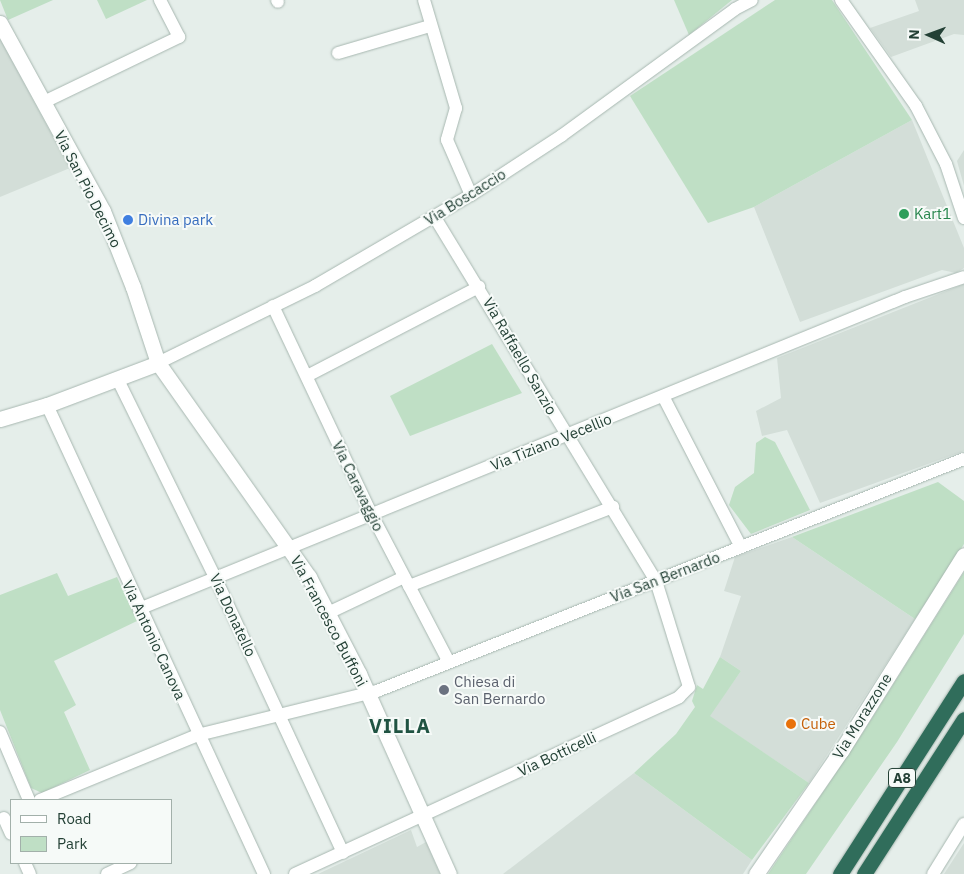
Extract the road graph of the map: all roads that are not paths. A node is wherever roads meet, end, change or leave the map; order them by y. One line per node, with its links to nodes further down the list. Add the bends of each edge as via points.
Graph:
1 (160, 0): 8 (street, via 179,37)
2 (424, 0): 6 (street)
3 (752, 0): 9 (street, Via Boscaccio, via 735,9 561,136)
4 (841, 0): 11 (street, via 916,106 946,164)
5 (0, 23): 8 (street, Via San Pio Decimo)
6 (430, 26): 7 (street); 9 (street, via 456,108 446,140)
7 (338, 53)
8 (44, 102): 15 (street, Via San Pio Decimo, via 103,211)
9 (471, 195): 10 (street, Via Boscaccio)
10 (434, 216): 13 (street, Via Raffaello Sanzio); 14 (street, Via Boscaccio, via 315,286)
11 (964, 218)
12 (964, 277): 18 (street, Via Tiziano Vecellio, via 905,297)
13 (479, 287): 16 (street); 21 (street, Via Raffaello Sanzio)
14 (273, 306): 15 (street, Via Boscaccio); 16 (street, Via Caravaggio)
15 (158, 363): 17 (street); 25 (street, Via Francesco Buffoni)
16 (307, 376): 24 (street, Via Caravaggio)
17 (118, 380): 19 (street); 28 (street, Via Donatello)
18 (664, 398): 21 (street, Via Tiziano Vecellio); 26 (street)
19 (47, 405): 20 (street); 31 (street, Via Antonio Canova)
20 (0, 419)
21 (566, 435): 23 (street, Via Raffaello Sanzio); 24 (street, Via Tiziano Vecellio)
22 (964, 459): 26 (street, Via San Bernardo)
23 (613, 507): 29 (street, Via Raffaello Sanzio); 30 (street)
24 (372, 515): 25 (street, Via Tiziano Vecellio); 30 (street, Via Caravaggio)
25 (289, 547): 28 (street, Via Tiziano Vecellio); 32 (street, Via Francesco Buffoni)
26 (741, 547): 29 (street, Via San Bernardo)
27 (964, 555): 53 (street, Via Morazzone, via 841,751)
28 (215, 577): 31 (street, Via Tiziano Vecellio); 37 (street, Via Donatello)
29 (656, 581): 33 (street, Via San Bernardo); 35 (street, Via Raffaello Sanzio)
30 (406, 582): 32 (street); 33 (street, Via Caravaggio)
31 (139, 609): 40 (street, Via Antonio Canova)
32 (328, 613): 36 (street, Via Francesco Buffoni)
33 (449, 662): 36 (street, Via San Bernardo)
34 (964, 681): 54 (highway, A8)
35 (689, 687): 43 (street, Via Botticelli, via 679,697)
36 (367, 694): 37 (street, Via San Bernardo); 43 (street, Via Francesco Buffoni)
37 (280, 716): 40 (street, Via San Bernardo); 47 (street, Via Donatello)
38 (964, 718): 55 (highway, A8)
39 (0, 732): 41 (street)
40 (198, 735): 42 (street, Via San Bernardo); 50 (street, Via Antonio Canova)
41 (29, 799)
42 (42, 799)
43 (421, 817): 47 (street, Via Botticelli); 52 (street, Via Francesco Buffoni)
44 (5, 818): 46 (street)
45 (964, 824): 56 (street)
46 (10, 831)
47 (343, 853): 51 (street, Via Botticelli)
48 (129, 864): 49 (street)
49 (107, 874)
50 (264, 874)
51 (295, 874)
52 (449, 874)
53 (756, 874)
54 (840, 874)
55 (864, 874)
56 (933, 874)

